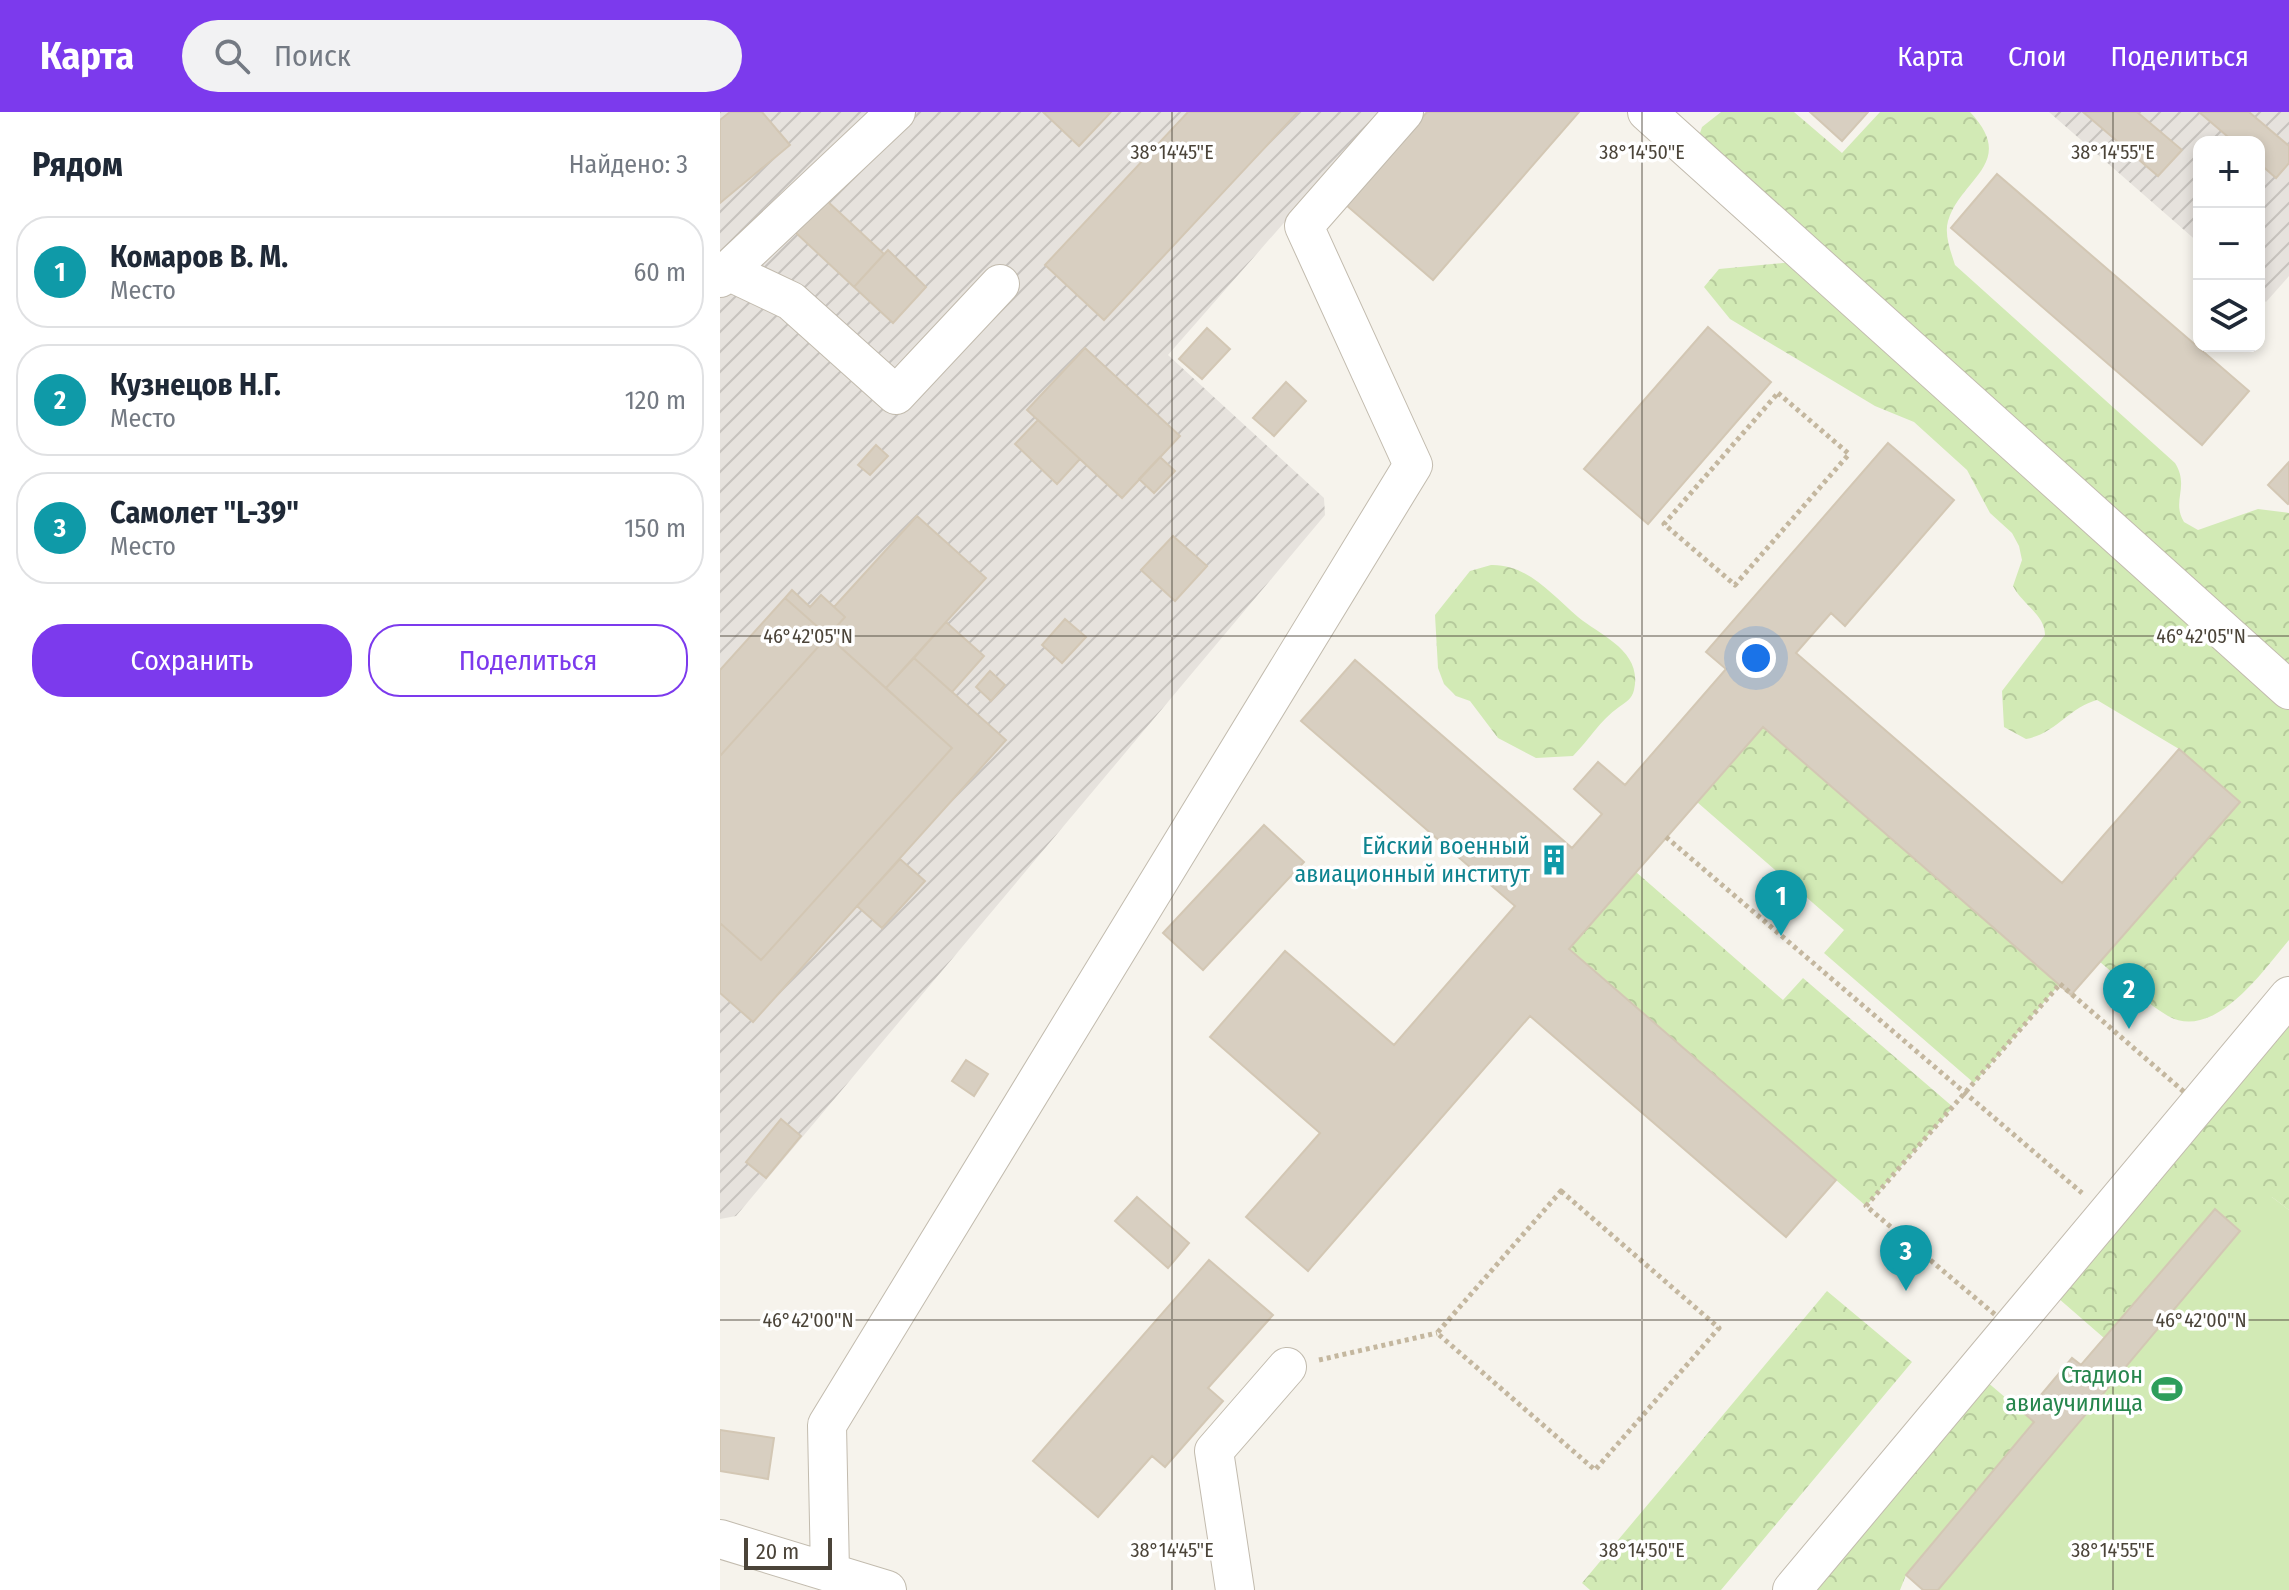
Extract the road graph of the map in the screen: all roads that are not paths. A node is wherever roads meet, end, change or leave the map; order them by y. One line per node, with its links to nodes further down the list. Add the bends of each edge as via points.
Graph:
1 (896, 112): 4 (street)
2 (1404, 112): 12 (street, via 1304,226 1413,465 827,1425)
3 (1647, 112): 6 (street)
4 (725, 275): 5 (street, via 791,301 896,395)
5 (1000, 284)
6 (2289, 690)
7 (2289, 996): 8 (street)
8 (2198, 1104)
9 (2011, 1328): 15 (street)
10 (1287, 1367): 14 (street, via 1214,1451)
11 (720, 1539): 12 (street)
12 (830, 1572): 13 (street)
13 (887, 1590)
14 (1235, 1590)
15 (1792, 1590)

